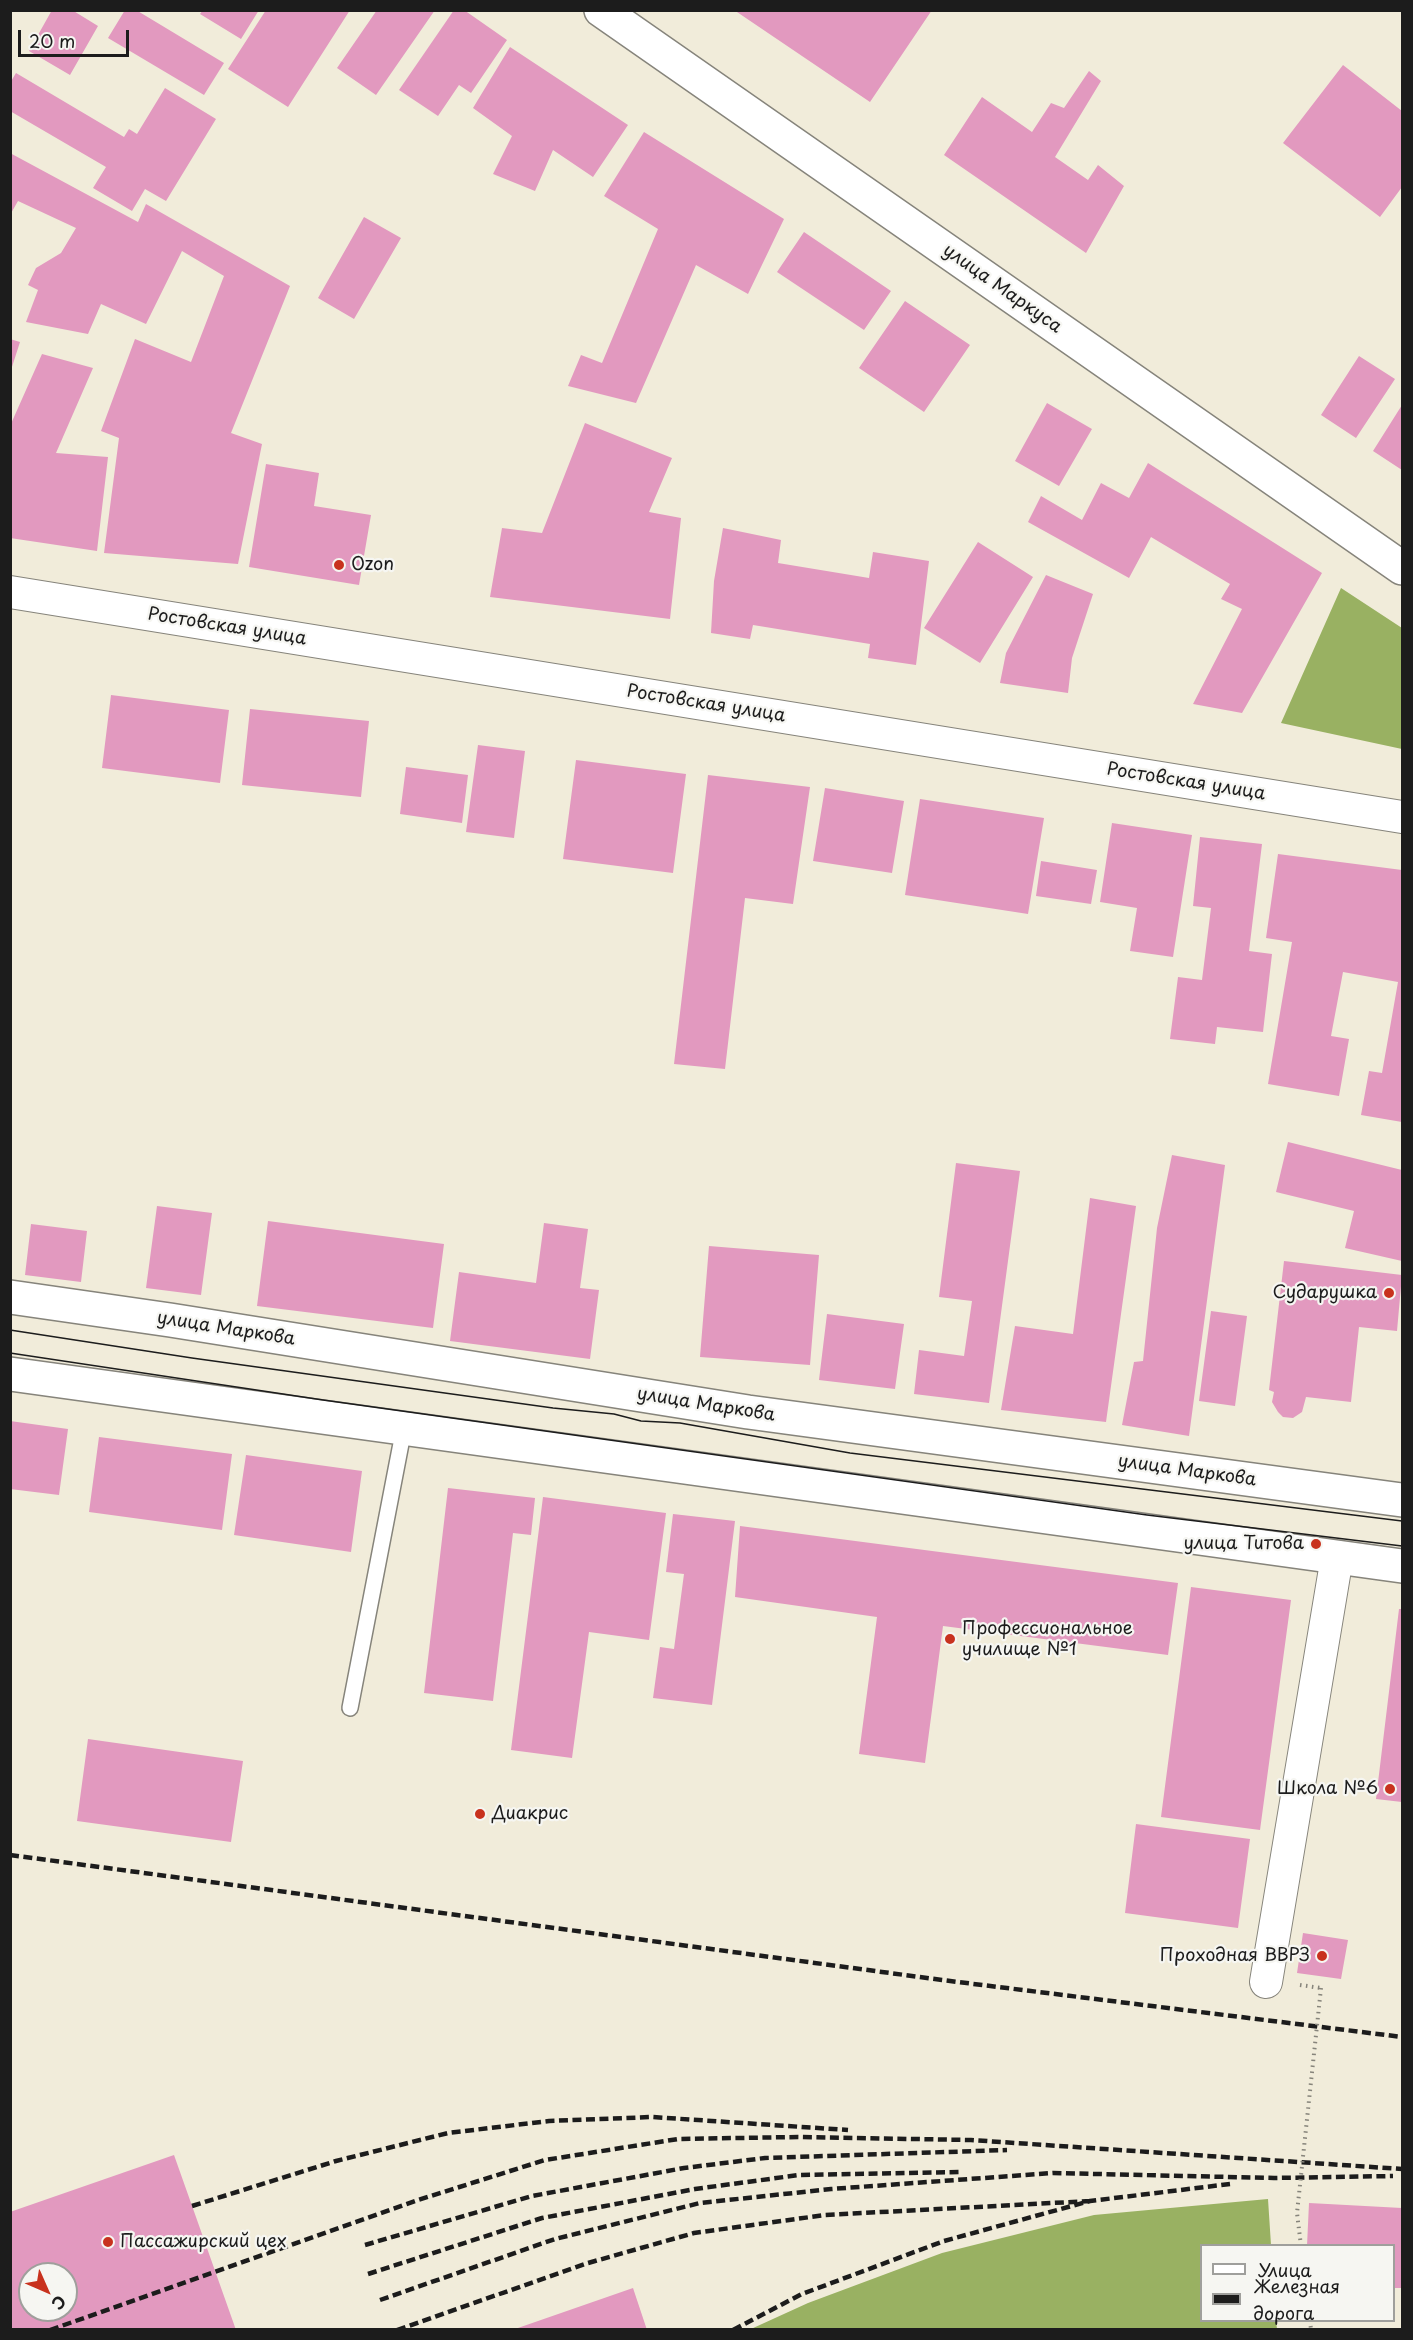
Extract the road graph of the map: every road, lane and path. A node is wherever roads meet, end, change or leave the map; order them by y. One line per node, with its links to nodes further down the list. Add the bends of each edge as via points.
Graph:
1 (601, 10): 2 (main road, улица Маркуса)
2 (1402, 568)
3 (10, 592): 4 (street, Ростовская улица)
4 (1402, 817)
5 (10, 1297): 8 (main road, улица Маркова, via 748,1412)
6 (10, 1374): 7 (main road)
7 (404, 1428): 9 (main road); 11 (lane)
8 (1402, 1500)
9 (1337, 1557): 10 (main road); 12 (street)
10 (1402, 1566)
11 (350, 1708)
12 (1266, 1982)
13 (1321, 1988): 14 (path, bridge, via 1297,2213)
14 (1301, 2244)

